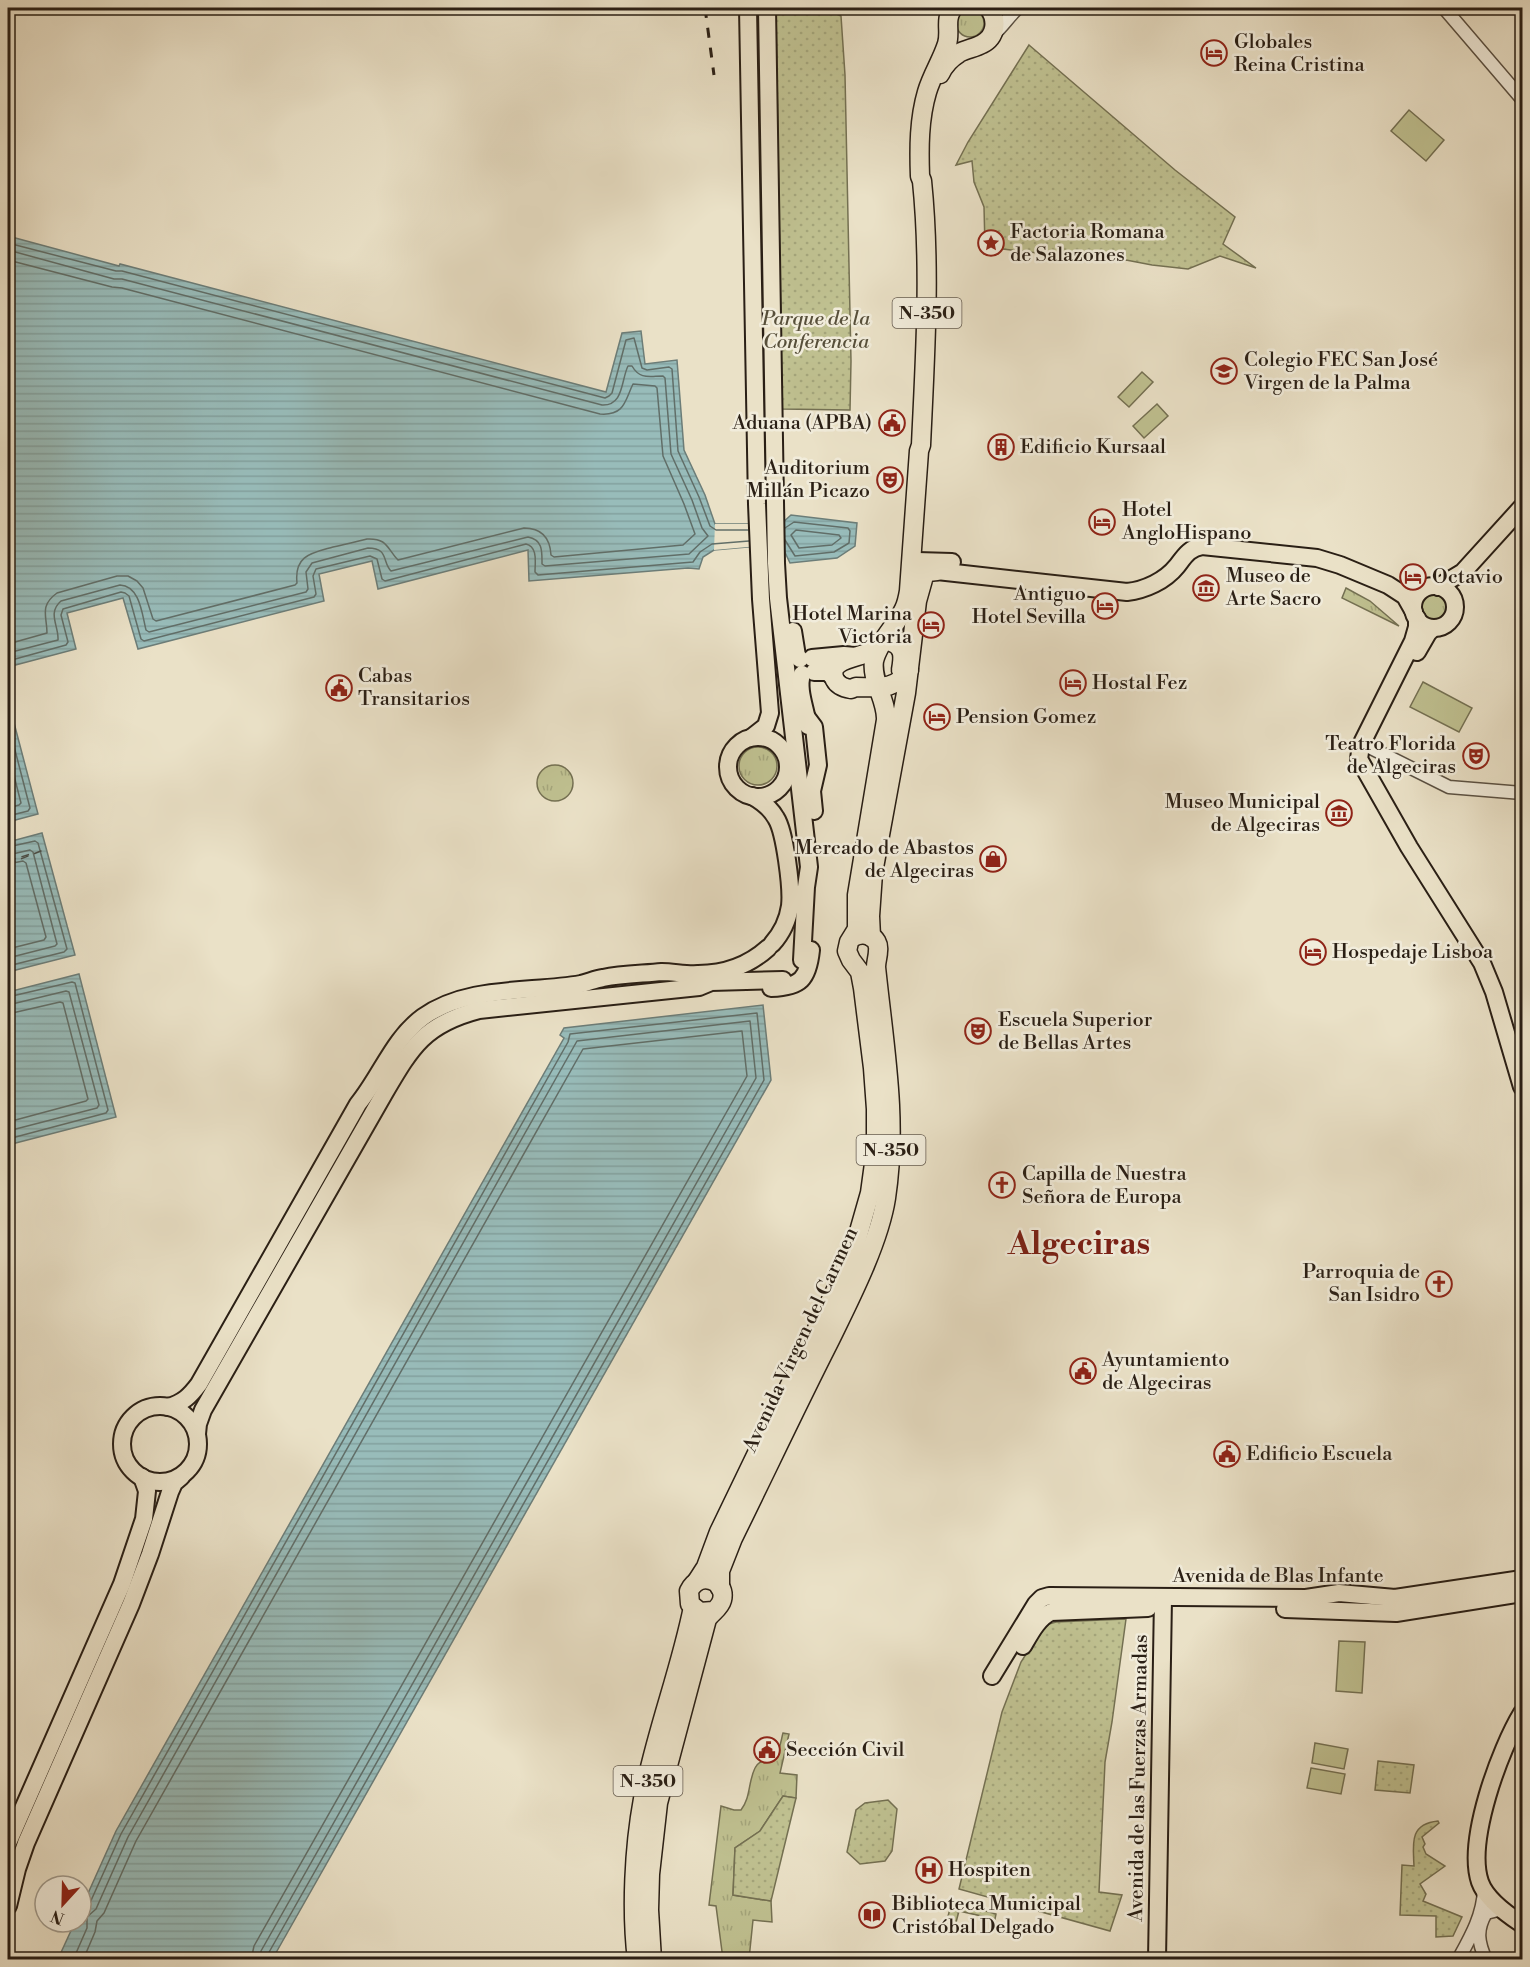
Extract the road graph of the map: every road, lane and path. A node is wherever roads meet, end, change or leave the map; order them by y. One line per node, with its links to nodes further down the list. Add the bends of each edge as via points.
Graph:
1 (748, 8): 27 (main road, via 757,504 770,713 766,726)
2 (767, 8): 13 (main road)
3 (953, 8): 6 (highway, N-350, via 947,20)
4 (1443, 8): 8 (street)
5 (1002, 11): 7 (highway)
6 (949, 31): 7 (highway, via 960,44); 9 (highway, N-350, via 924,106 919,154)
7 (984, 41): 9 (highway, N-350, via 951,59 938,77 928,119)
8 (1522, 99)
9 (922, 181): 11 (highway, N-350, via 928,280 921,445 925,451)
10 (1522, 507): 16 (main road, via 1463,572)
11 (915, 557): 14 (main road, via 924,551); 18 (highway, N-350); 21 (highway, N-350, via 906,606)
12 (1180, 559): 14 (main road, via 1137,583); 14 (main road, via 1177,566 1148,588 1126,592); 15 (main road, via 1202,546 1317,558)
13 (776, 563): 17 (main road); 23 (main road, via 785,588 797,656)
14 (940, 566): 18 (highway, via 924,576)
15 (1388, 585): 16 (main road); 19 (main road, via 1405,596)
16 (1438, 591): 19 (main road, via 1416,598); 20 (main road, via 1455,608 1452,619)
17 (778, 598): 26 (main road); 29 (main road, via 775,614)
18 (917, 601): 24 (highway, N-350)
19 (1415, 615): 20 (main road); 28 (main road, via 1414,639)
20 (1433, 628): 28 (main road)
21 (884, 642): 22 (highway); 24 (highway, via 897,645 902,651); 25 (highway, N-350, via 874,662)
22 (857, 656): 23 (main road, via 831,656); 23 (highway, via 836,666 835,678)
23 (821, 673): 25 (highway); 26 (main road, via 800,679)
24 (904, 676): 25 (highway); 30 (highway, N-350, via 902,708)
25 (881, 694): 30 (highway, N-350, via 886,720)
26 (798, 711): 31 (main road, via 812,756); 31 (main road, via 814,727 818,765); 34 (main road)
27 (752, 737): 29 (main road, via 776,742); 33 (main road, via 736,746 729,763 732,781)
28 (1365, 743): 32 (street, via 1449,787); 44 (main road, via 1364,770 1482,963)
29 (788, 764): 33 (main road, via 784,782 776,791); 35 (main road)
30 (886, 767): 36 (highway, N-350, via 870,916)
31 (814, 777): 34 (main road, via 814,813)
32 (1522, 793)
33 (752, 796): 35 (main road, via 776,818)
34 (807, 841): 35 (main road, via 809,867)
35 (800, 891): 37 (main road); 39 (main road); 41 (main road, via 752,948 733,959); 43 (main road, via 813,929 806,976 789,987)
36 (862, 937): 38 (highway, N-350, via 878,944); 40 (highway, N-350, via 849,942 847,951)
37 (770, 946): 39 (main road, via 792,944); 41 (main road, via 751,962 731,970); 42 (main road, via 764,958 765,969 772,977)
38 (876, 958): 40 (highway, via 864,965); 51 (highway, Avenida Virgen del Carmen / N-350, via 891,1103 885,1200 856,1283 733,1538 720,1571)
39 (802, 960): 42 (main road, via 796,974)
40 (854, 963): 50 (highway, Avenida Virgen del Carmen / N-350, via 863,988 876,1109 870,1193 842,1277)
41 (666, 972): 45 (main road, via 481,995 458,1000 414,1024 358,1104 191,1395)
42 (783, 980): 43 (main road, via 711,982)
43 (699, 987): 46 (main road, via 479,1010 452,1018 424,1036 403,1061 214,1390 200,1417)
44 (1522, 1087)
45 (168, 1407): 46 (main road, via 186,1416); 47 (main road, via 143,1410 125,1428 125,1457)
46 (197, 1434): 48 (main road, via 195,1461)
47 (142, 1477): 48 (main road, via 155,1482); 58 (main road, via 147,1491 144,1519 122,1584)
48 (181, 1477): 60 (main road, via 170,1492 131,1604 26,1843)
49 (1522, 1579): 53 (main road, Avenida de Blas Infante, via 1395,1598 1339,1593 1306,1598)
50 (697, 1581): 51 (highway, via 710,1580); 54 (highway, N-350, via 689,1591)
51 (720, 1588): 55 (highway, N-350, via 722,1601)
52 (1522, 1593): 53 (main road, Avenida de Blas Infante, via 1383,1613)
53 (1166, 1603): 56 (main road, Avenida de Blas Infante, via 1042,1598 1041,1609); 68 (main road, Avenida de las Fuerzas Armadas); 69 (main road, Avenida de las Fuerzas Armadas)
54 (693, 1607): 55 (highway, via 700,1612); 66 (highway, N-350, via 643,1798 636,1872)
55 (713, 1611): 67 (highway, N-350, via 707,1619 658,1803 650,1874)
56 (998, 1678)
57 (1521, 1723): 59 (main road, via 1496,1773 1477,1837 1477,1869); 62 (main road, via 1498,1779 1480,1857 1491,1890)
58 (8, 1843)
59 (1484, 1890): 61 (main road); 64 (street, via 1480,1914)
60 (8, 1906)
61 (1504, 1912): 63 (main road); 65 (street, via 1486,1913 1480,1928)
62 (1522, 1915)
63 (1522, 1924)
64 (1467, 1941): 65 (street); 70 (street)
65 (1480, 1946): 71 (street)
66 (637, 1959)
67 (652, 1959)
68 (1157, 1959)
69 (1165, 1959)
70 (1458, 1959)
71 (1486, 1959)

